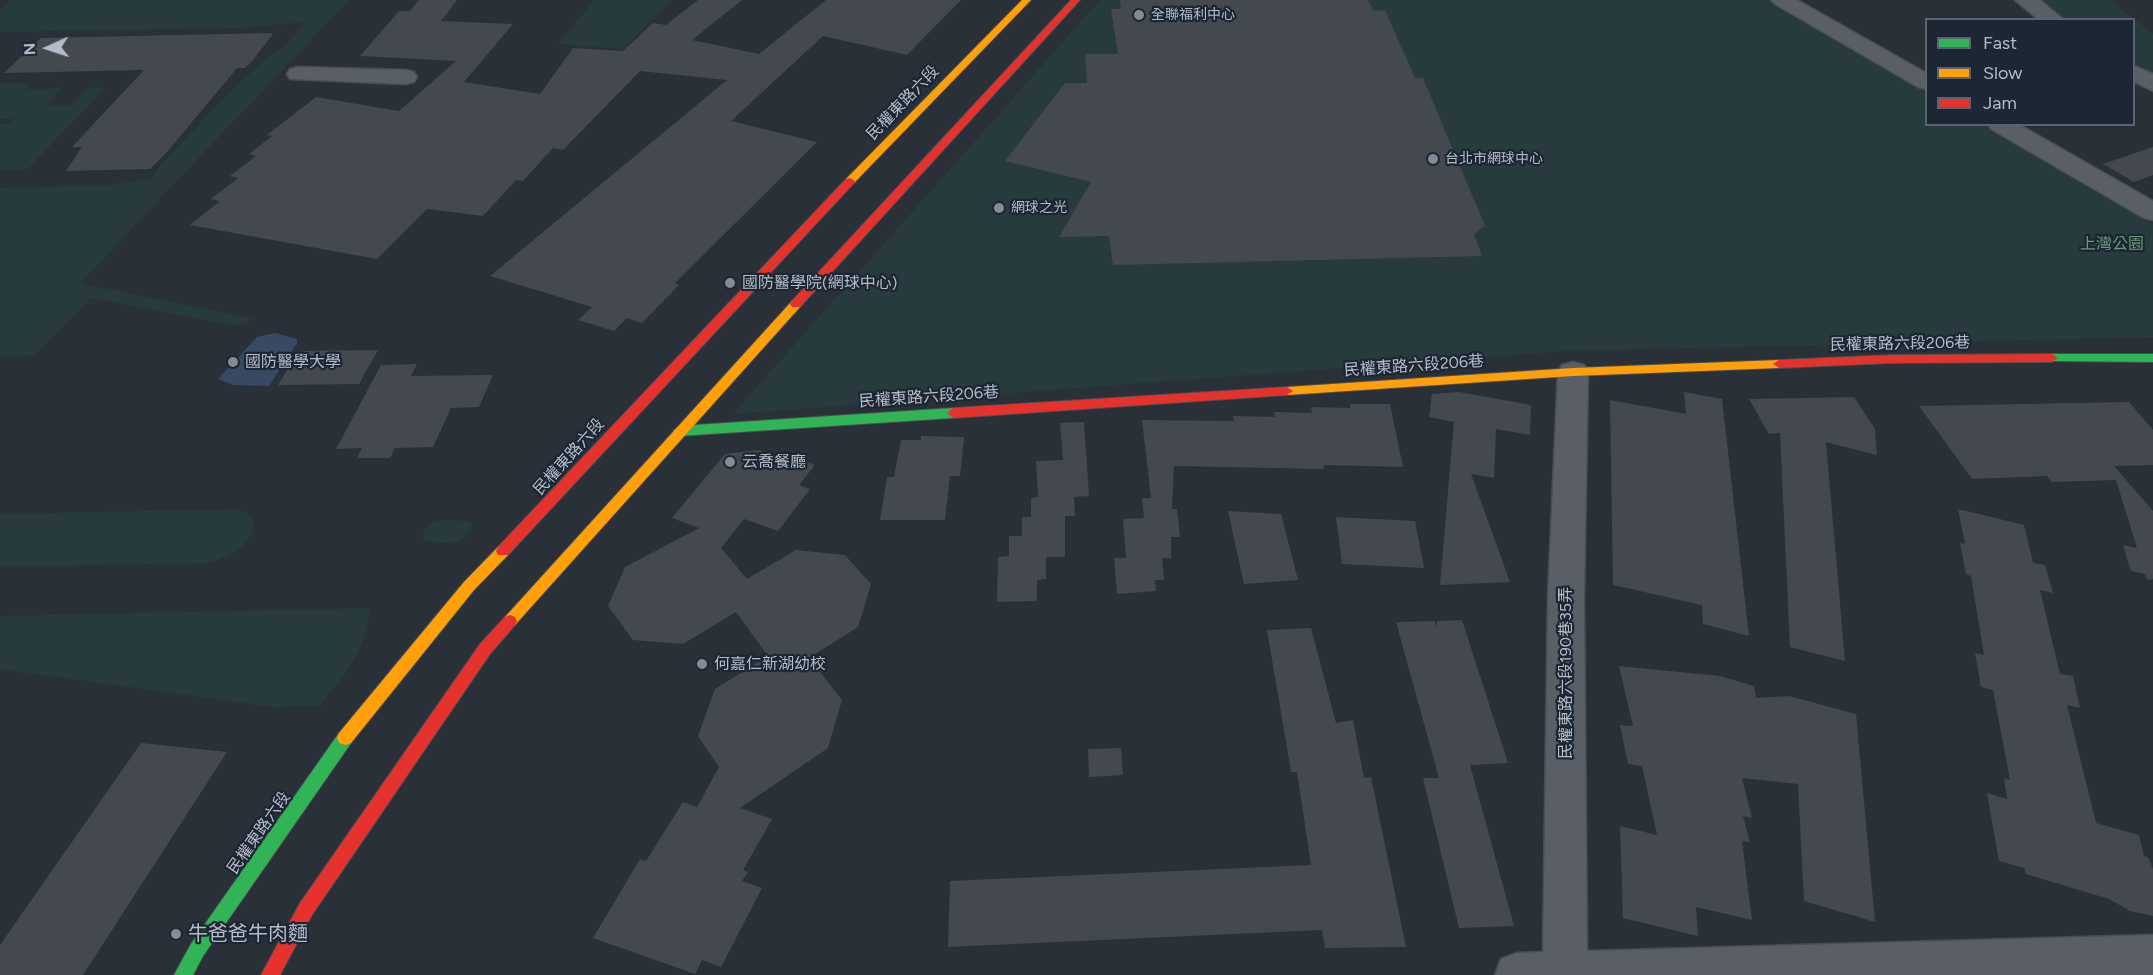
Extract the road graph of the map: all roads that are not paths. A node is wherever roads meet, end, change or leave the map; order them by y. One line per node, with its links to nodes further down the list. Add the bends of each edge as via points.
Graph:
1 (1027, 0): 18 (main road, 民權東路六段, via 776,258 470,586 343,741)
2 (1076, 0): 15 (main road)
3 (1782, 0): 9 (street)
4 (2026, 0): 5 (street)
5 (2051, 18)
6 (298, 74): 8 (street)
7 (2135, 74): 10 (street)
8 (406, 77)
9 (1925, 81)
10 (2153, 84)
11 (2003, 126): 12 (street)
12 (2153, 212)
13 (2153, 358): 14 (main road, 民權東路六段206巷, via 1892,359)
14 (1573, 372): 15 (main road, 民權東路六段206巷); 17 (street, 民權東路六段190巷35弄, via 1566,596)
15 (679, 431): 19 (main road, via 485,649 306,909)
16 (2153, 957): 17 (street)
17 (1564, 974): 20 (street)
18 (183, 975)
19 (270, 975)
20 (1517, 975)

